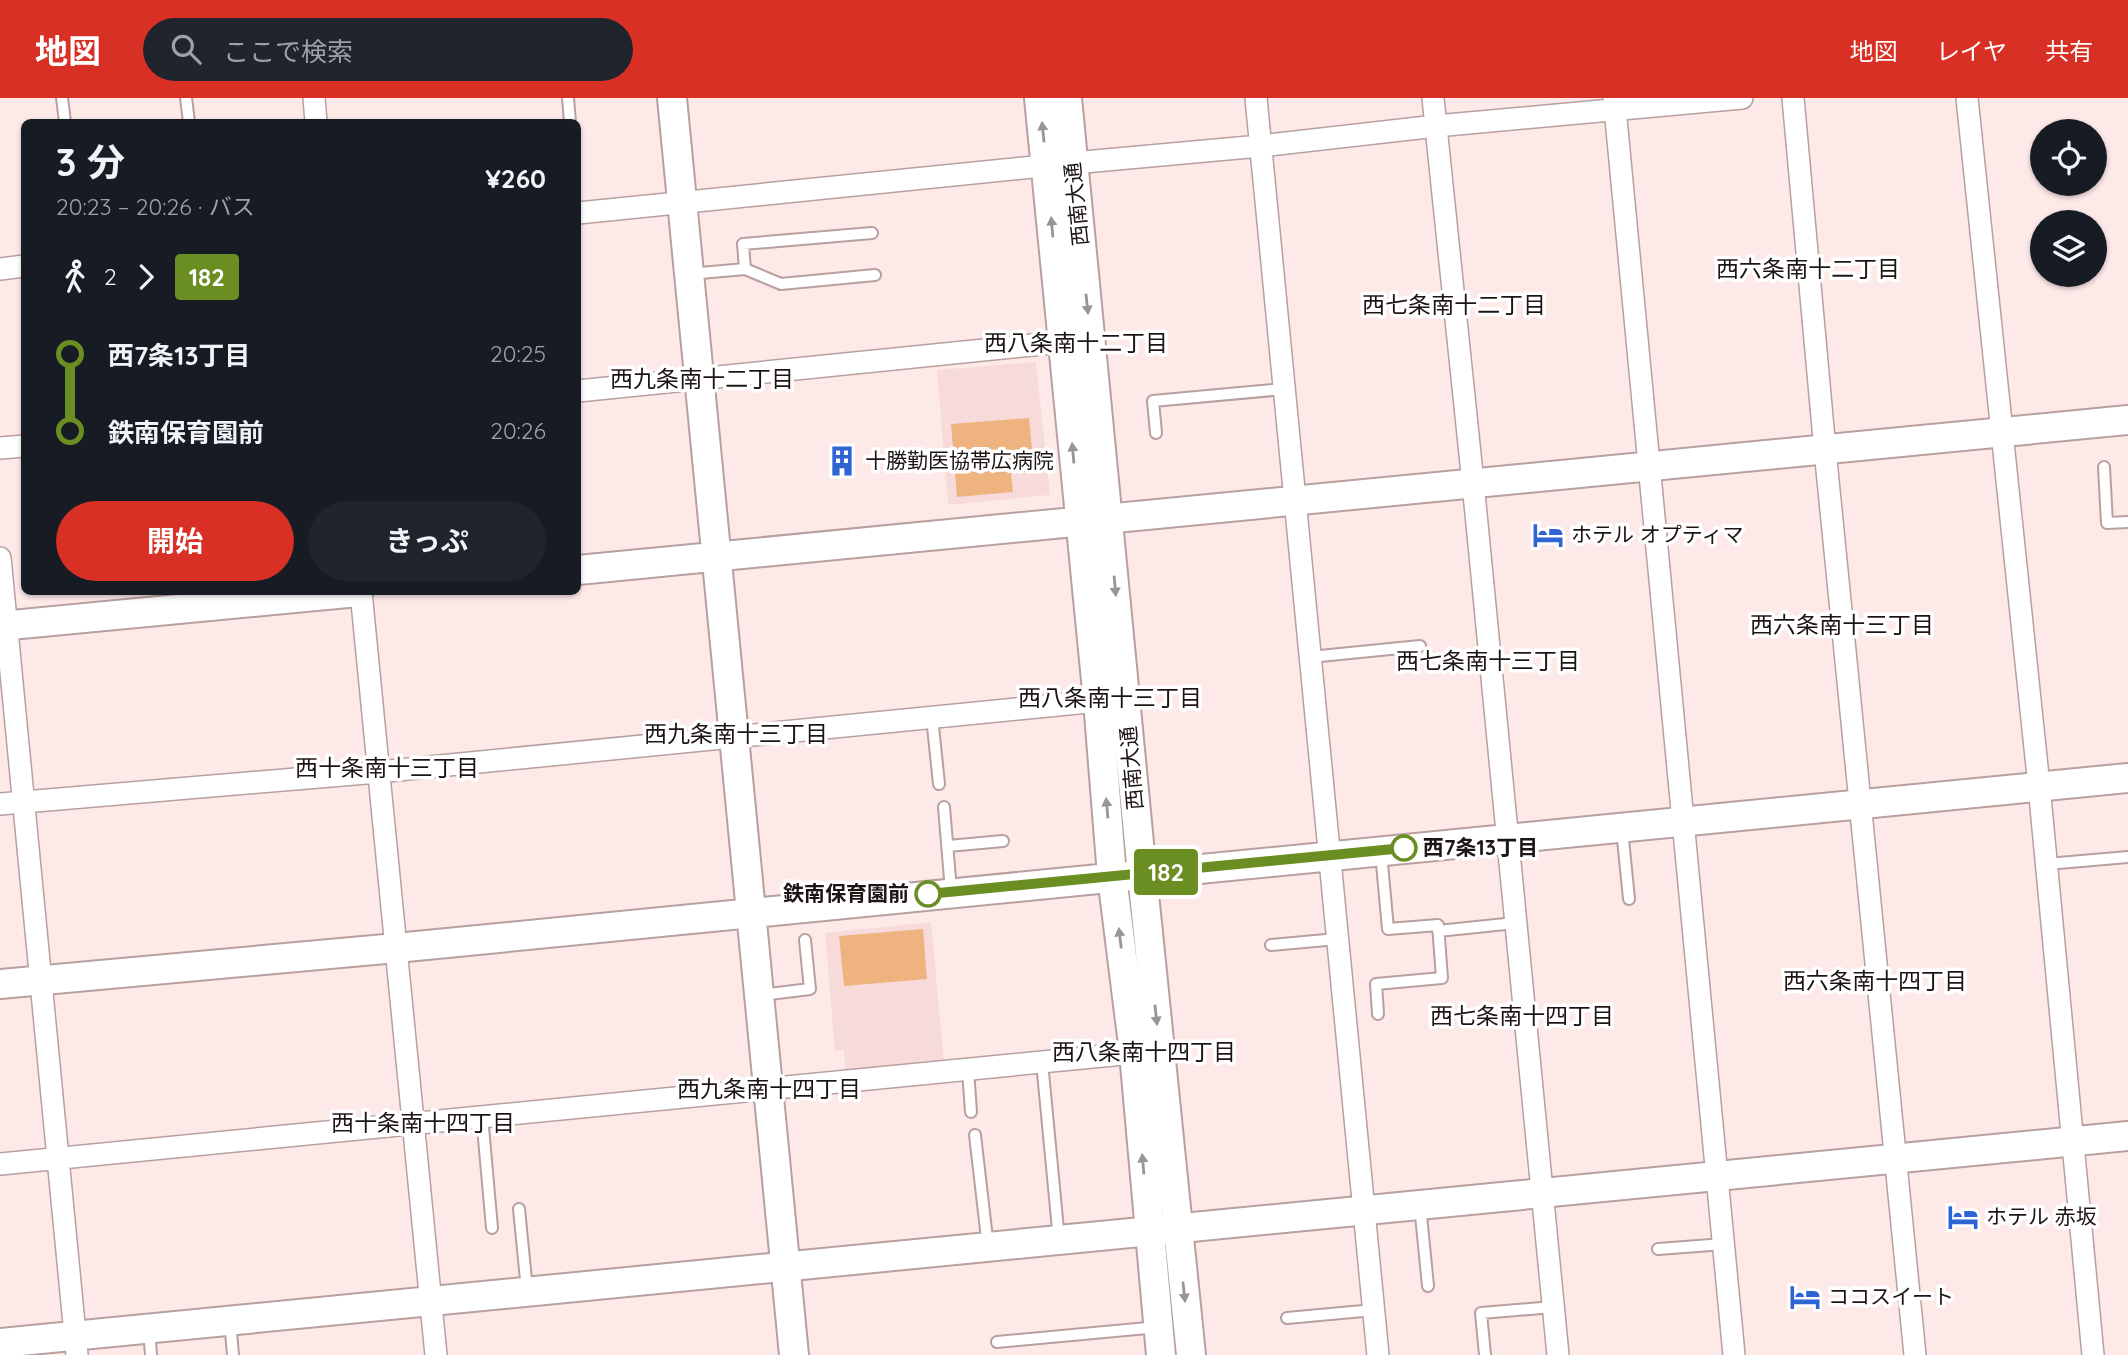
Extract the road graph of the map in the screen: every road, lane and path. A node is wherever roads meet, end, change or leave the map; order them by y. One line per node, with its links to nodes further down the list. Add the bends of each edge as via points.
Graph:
1 (62, 98): 14 (lane)
2 (186, 98): 15 (lane)
3 (314, 98): 16 (street)
4 (568, 98): 17 (lane)
5 (672, 98): 21 (street)
6 (1039, 98): 20 (street, 西南大通, one-way to 6)
7 (1067, 98): 20 (street, 西南大通)
8 (1255, 98): 19 (street)
9 (1433, 98): 18 (street)
10 (1742, 98): 13 (street)
11 (1793, 98): 38 (street)
12 (1967, 98): 34 (street)
13 (1615, 104): 18 (street); 39 (street)
14 (65, 119)
15 (189, 119)
16 (316, 119)
17 (570, 119)
18 (1436, 126): 19 (street); 41 (street)
19 (1260, 146): 20 (street); 31 (street)
20 (1060, 164): 21 (street); 29 (street, 西南大通, one-way to 20); 43 (street, 西南大通, one-way to 43)
21 (683, 203): 22 (street); 27 (street)
22 (581, 212)
23 (872, 233): 26 (lane, via 743,244)
24 (21, 266): 25 (street)
25 (0, 269)
26 (745, 269): 27 (lane); 28 (lane, via 781,284)
27 (689, 274): 30 (street)
28 (875, 275)
29 (1063, 342): 30 (street); 44 (street, 西南大通, one-way to 29)
30 (698, 378): 32 (street); 46 (street)
31 (1284, 389): 35 (lane, via 1153,401); 42 (street)
32 (581, 391)
33 (2128, 420): 34 (street)
34 (2003, 431): 38 (street); 60 (street)
35 (1156, 433)
36 (21, 446): 37 (street)
37 (0, 448)
38 (1825, 450): 39 (street); 63 (street)
39 (1650, 466): 41 (street); 65 (street)
40 (2104, 467): 45 (lane, via 2108,523)
41 (1473, 483): 42 (street); 67 (street)
42 (1294, 501): 43 (street); 53 (street)
43 (1109, 518): 44 (street); 74 (street, 西南大通, one-way to 74)
44 (1080, 521): 46 (street); 54 (street, 西南大通)
45 (2128, 522)
46 (718, 556): 48 (street); 56 (street)
47 (0, 558): 51 (street)
48 (581, 570)
49 (328, 595): 51 (street)
50 (359, 595): 57 (street)
51 (3, 626): 61 (street)
52 (1420, 646): 53 (lane)
53 (1310, 657): 71 (street)
54 (1098, 701): 55 (street); 75 (street, 西南大通, one-way to 54)
55 (932, 717): 56 (street); 59 (lane)
56 (734, 735): 57 (street); 78 (street)
57 (378, 772): 61 (street); 84 (street)
58 (2128, 778): 60 (street)
59 (939, 784)
60 (2039, 786): 63 (street); 73 (street)
61 (24, 802): 62 (street); 85 (street)
62 (0, 804)
63 (1860, 804): 65 (street); 100 (street)
64 (944, 807): 69 (lane)
65 (1685, 820): 66 (street); 102 (street)
66 (1622, 827): 67 (street); 77 (lane)
67 (1507, 838): 70 (street); 79 (street)
68 (1003, 841): 69 (lane)
69 (948, 846): 76 (lane)
70 (1381, 850): 71 (street); 80 (lane, via 1388,929 1438,925)
71 (1329, 855): 74 (street); 81 (street)
72 (2128, 857): 73 (lane)
73 (2047, 864): 98 (street)
74 (1142, 874): 75 (street); 108 (street, 西南大通, one-way to 108)
75 (1112, 876): 76 (street); 89 (street, 西南大通, one-way to 75)
76 (951, 892): 78 (street)
77 (1629, 899)
78 (752, 912): 84 (street); 87 (street)
79 (1516, 923): 80 (lane); 103 (street)
80 (1438, 931): 88 (lane, via 1442,978 1376,984)
81 (1337, 939): 83 (lane); 106 (street)
82 (805, 940): 87 (lane, via 810,989)
83 (1271, 945)
84 (396, 948): 85 (street); 95 (street)
85 (40, 980): 86 (street); 99 (street)
86 (0, 984)
87 (760, 995): 92 (street)
88 (1378, 1014)
89 (1134, 1053): 90 (street); 109 (street, 西南大通, one-way to 89)
90 (1042, 1062): 91 (street); 110 (lane)
91 (968, 1070): 92 (street); 93 (lane)
92 (768, 1089): 94 (street); 114 (street)
93 (971, 1112)
94 (482, 1116): 95 (street); 107 (lane)
95 (414, 1123): 99 (street); 117 (street)
96 (975, 1135): 112 (lane)
97 (2128, 1136): 98 (street)
98 (2074, 1142): 100 (street); 137 (street)
99 (58, 1158): 101 (street); 126 (street)
100 (1896, 1160): 102 (street); 136 (street)
101 (0, 1164)
102 (1717, 1176): 103 (street); 111 (street)
103 (1542, 1193): 104 (street); 118 (street)
104 (1420, 1205): 106 (street); 115 (lane)
105 (519, 1209): 116 (lane)
106 (1365, 1210): 108 (street); 119 (street)
107 (492, 1228)
108 (1177, 1230): 109 (street); 131 (street, 西南大通, one-way to 131)
109 (1149, 1233): 110 (street); 122 (street, 西南大通)
110 (1059, 1240): 112 (street)
111 (1724, 1244): 113 (lane); 135 (street)
112 (988, 1247): 114 (street)
113 (1658, 1249)
114 (786, 1266): 116 (street); 129 (street)
115 (1428, 1286)
116 (527, 1293): 117 (street)
117 (431, 1302): 121 (street); 128 (street)
118 (1553, 1307): 133 (lane, via 1481,1313); 134 (street)
119 (1374, 1310): 120 (lane); 132 (street)
120 (1287, 1318)
121 (230, 1321): 123 (street); 127 (lane)
122 (1158, 1327): 124 (lane); 130 (street, 西南大通)
123 (150, 1342): 126 (street)
124 (997, 1342)
125 (0, 1343): 126 (street)
126 (76, 1345)
127 (233, 1355)
128 (436, 1355)
129 (794, 1355)
130 (1161, 1355)
131 (1191, 1355)
132 (1378, 1355)
133 (1485, 1355)
134 (1558, 1355)
135 (1734, 1355)
136 (1915, 1355)
137 (2093, 1355)

